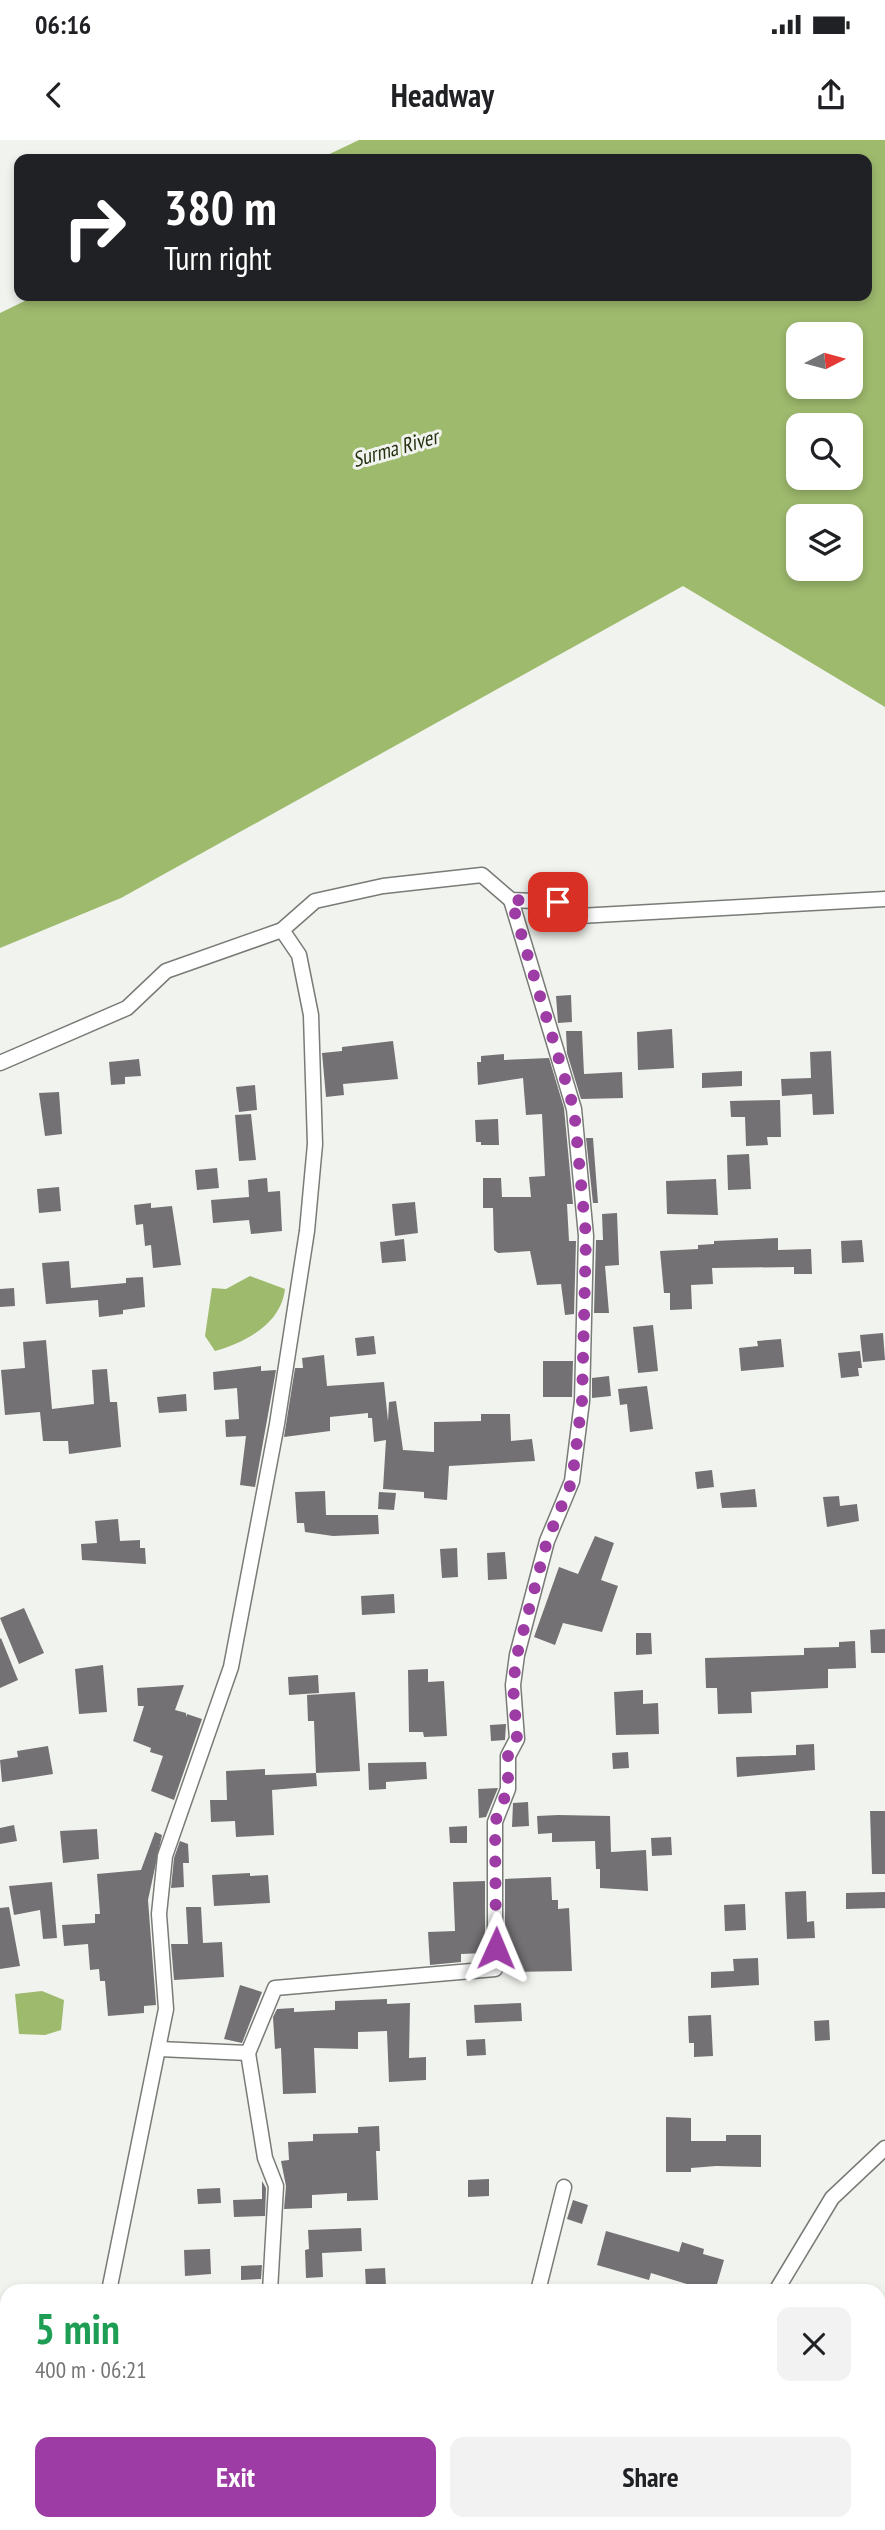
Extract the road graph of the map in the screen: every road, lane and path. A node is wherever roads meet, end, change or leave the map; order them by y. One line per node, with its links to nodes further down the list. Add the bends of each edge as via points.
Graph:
1 (885, 899): 2 (street, via 579,916 558,902)
2 (511, 900): 3 (street, via 482,875 383,886 315,901); 6 (street, via 574,1109 586,1236 582,1401 572,1481 547,1541 517,1655 513,1685 517,1739 508,1756 508,1789 495,1822 495,1969 275,1988)
3 (282, 930): 4 (street, via 166,971 127,1008); 5 (street, via 299,955 311,1015 315,1144 307,1231 277,1424 231,1667 165,1856 159,1914 166,2008)
4 (0, 1063)
5 (159, 2049): 6 (street); 9 (street)
6 (248, 2053): 10 (street, via 265,2158 276,2186)
7 (885, 2148): 12 (street, via 832,2198)
8 (564, 2187): 11 (street)
9 (110, 2284)
10 (270, 2284)
11 (540, 2284)
12 (780, 2284)

